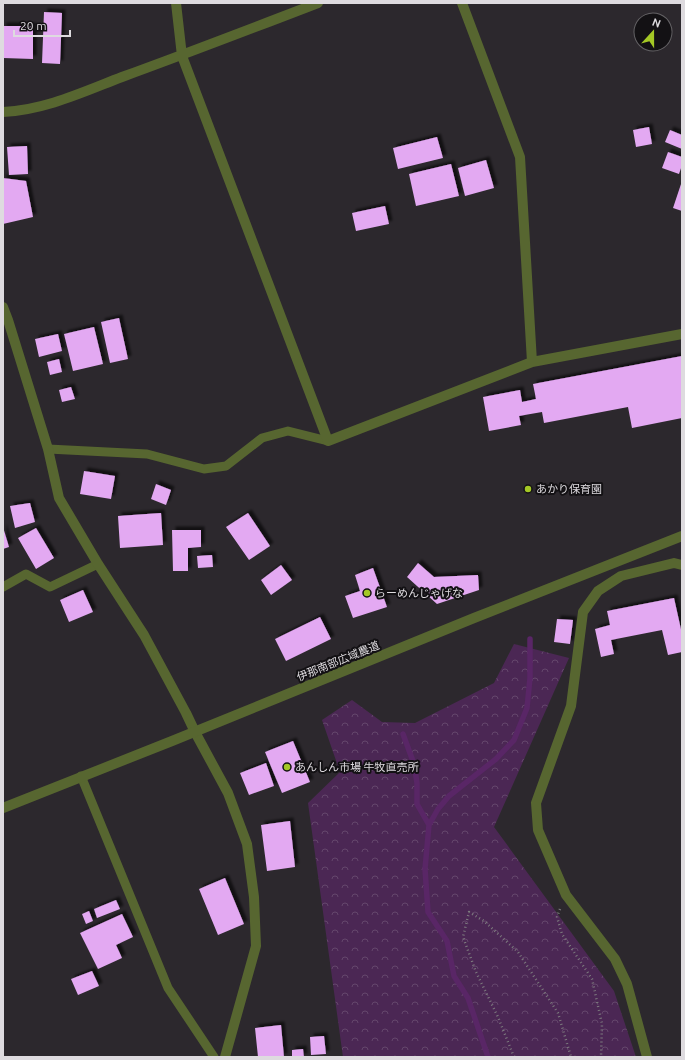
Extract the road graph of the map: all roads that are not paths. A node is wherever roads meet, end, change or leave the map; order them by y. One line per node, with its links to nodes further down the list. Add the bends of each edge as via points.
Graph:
1 (176, 3): 4 (street)
2 (318, 3): 4 (street)
3 (462, 3): 9 (street, via 520,157)
4 (182, 56): 5 (street, via 45,106); 10 (street)
5 (3, 112)
6 (3, 307): 7 (street)
7 (5, 320): 11 (street)
8 (682, 334): 9 (street)
9 (532, 362): 10 (street)
10 (328, 441): 11 (lane, via 288,430 262,438 226,466 204,470 147,454)
11 (48, 449): 13 (street, via 59,498)
12 (682, 536): 16 (street, 伊那南部広域農道)
13 (98, 564): 15 (lane, via 50,587 26,574); 16 (street, via 144,635)
14 (682, 565): 21 (street, via 674,563 621,576 598,591 583,612 571,706 536,802 538,830 566,895 615,959 627,984)
15 (3, 588)
16 (195, 732): 17 (street, 伊那南部広域農道); 20 (street, via 228,793 246,844 254,897 256,946)
17 (81, 776): 18 (street, 伊那南部広域農道); 19 (lane, via 168,988)
18 (3, 808)
19 (214, 1057)
20 (225, 1057)
21 (647, 1057)

